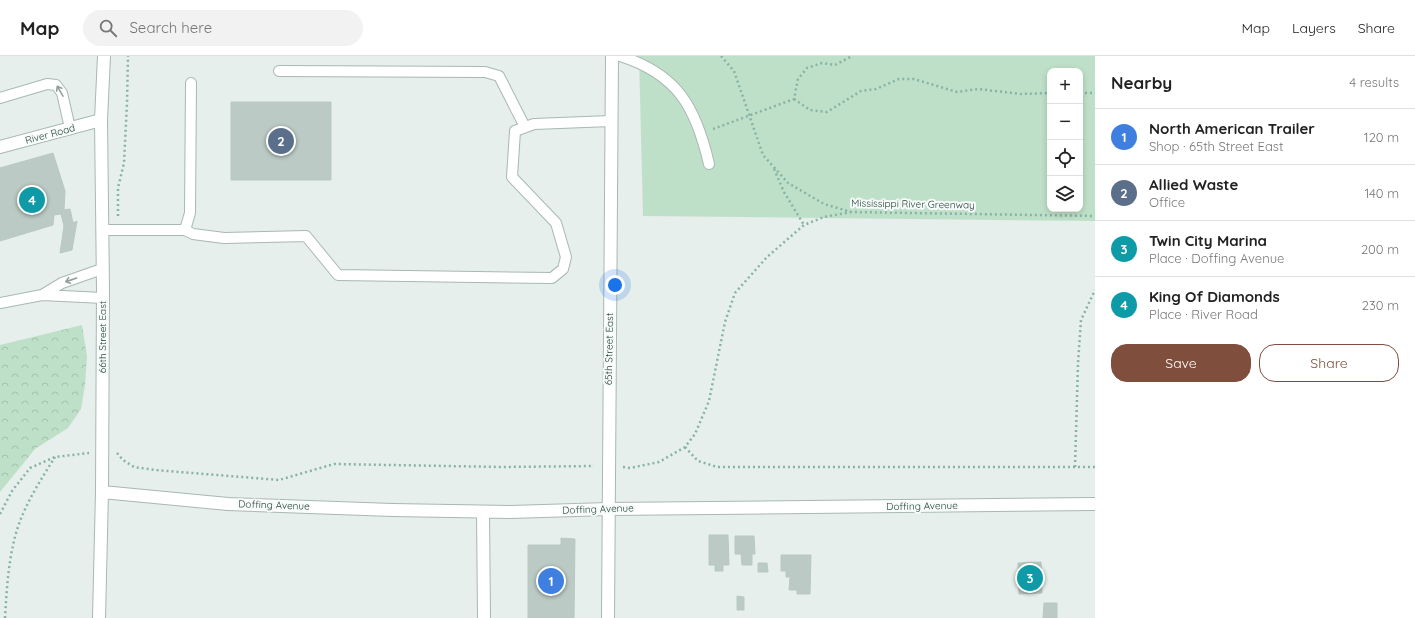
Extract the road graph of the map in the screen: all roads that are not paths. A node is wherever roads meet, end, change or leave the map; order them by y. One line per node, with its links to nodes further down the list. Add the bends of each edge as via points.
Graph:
1 (104, 56): 7 (street, 66th Street East)
2 (612, 56): 8 (street, 65th Street East)
3 (620, 56): 12 (lane, via 653,69 669,82 684,100 696,120)
4 (279, 71): 9 (lane, via 485,72 499,76)
5 (191, 83): 14 (lane, via 190,213)
6 (0, 98): 10 (lane, one-way to 6, via 62,93 56,85 47,84)
7 (101, 120): 10 (street, River Road); 13 (street, 66th Street East)
8 (611, 121): 9 (lane, via 534,124); 21 (street, 65th Street East)
9 (525, 127): 14 (lane, via 515,132 512,177 556,223 566,257 564,269 552,278 338,275 306,236 224,238 193,234)
10 (70, 128): 11 (street, River Road)
11 (0, 147)
12 (709, 164)
13 (102, 230): 14 (lane); 15 (street, 66th Street East)
14 (185, 230)
15 (102, 269): 16 (lane, one-way to 16, via 62,283); 17 (street, 66th Street East)
16 (42, 295): 17 (lane); 18 (lane)
17 (103, 298): 19 (street, 66th Street East)
18 (0, 303)
19 (102, 492): 22 (street, Doffing Avenue, via 228,504); 23 (street, 66th Street East)
20 (1095, 504): 21 (street, Doffing Avenue)
21 (608, 509): 22 (street, Doffing Avenue); 25 (street, 65th Street East)
22 (483, 512): 24 (street)
23 (99, 618)
24 (484, 618)
25 (608, 618)

